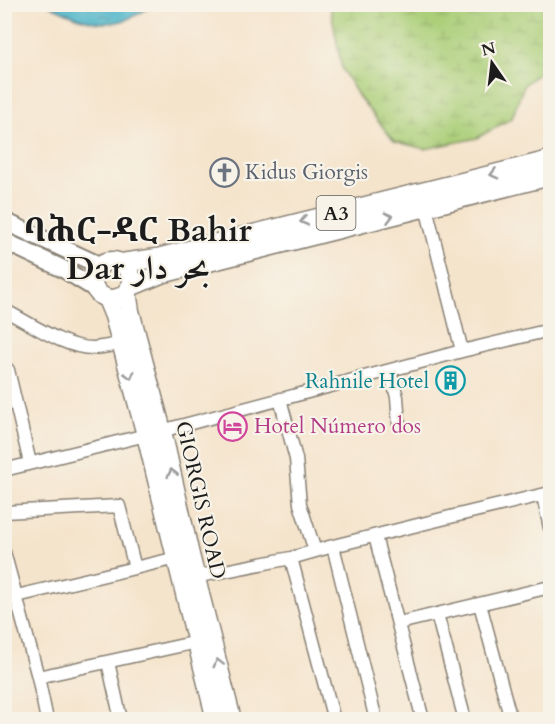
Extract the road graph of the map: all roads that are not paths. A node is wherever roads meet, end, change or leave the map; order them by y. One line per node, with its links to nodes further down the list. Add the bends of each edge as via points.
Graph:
1 (550, 160): 3 (highway, A3, one-way to 3)
2 (550, 176): 3 (highway, A3)
3 (463, 190): 4 (highway, A3)
4 (416, 204): 7 (highway, A3); 15 (street)
5 (4, 221): 9 (main road)
6 (4, 241): 11 (main road, via 63,269)
7 (216, 252): 8 (highway, A3); 10 (highway, A3)
8 (121, 263): 9 (highway, A3, via 108,261); 10 (highway, via 129,271)
9 (99, 265): 11 (highway, via 93,276)
10 (129, 289): 11 (highway, A3, via 118,298); 20 (highway, GIORGIS ROAD)
11 (100, 293): 14 (highway, via 114,316)
12 (4, 310): 14 (street, via 66,343 94,348)
13 (550, 330): 15 (street)
14 (122, 344): 20 (highway, one-way to 20)
15 (462, 351): 17 (street)
16 (4, 366): 21 (street)
17 (390, 371): 18 (street); 19 (street)
18 (280, 399): 20 (street); 28 (street, via 296,459 300,504)
19 (399, 425)
20 (154, 433): 21 (street); 30 (highway)
21 (30, 463): 22 (street)
22 (4, 470)
23 (547, 495): 25 (street); 26 (street)
24 (4, 512): 32 (street, via 119,506)
25 (550, 528)
26 (375, 536): 27 (street); 38 (street)
27 (333, 546): 28 (street); 47 (street)
28 (315, 551): 31 (street)
29 (4, 552): 35 (street)
30 (183, 557): 32 (street); 33 (highway)
31 (291, 558): 33 (street); 46 (street)
32 (135, 568): 35 (street)
33 (189, 578): 39 (highway); 45 (highway, GIORGIS ROAD, one-way to 33)
34 (550, 587): 36 (street)
35 (11, 597): 41 (street)
36 (480, 604): 37 (street); 50 (street)
37 (437, 614): 38 (street); 49 (street)
38 (399, 623): 48 (street)
39 (197, 642): 40 (street); 44 (highway)
40 (108, 662): 41 (street); 43 (street)
41 (38, 677): 42 (street)
42 (47, 720)
43 (121, 720)
44 (216, 720)
45 (232, 720)
46 (334, 720)
47 (376, 720)
48 (423, 720)
49 (465, 720)
50 (512, 720)

